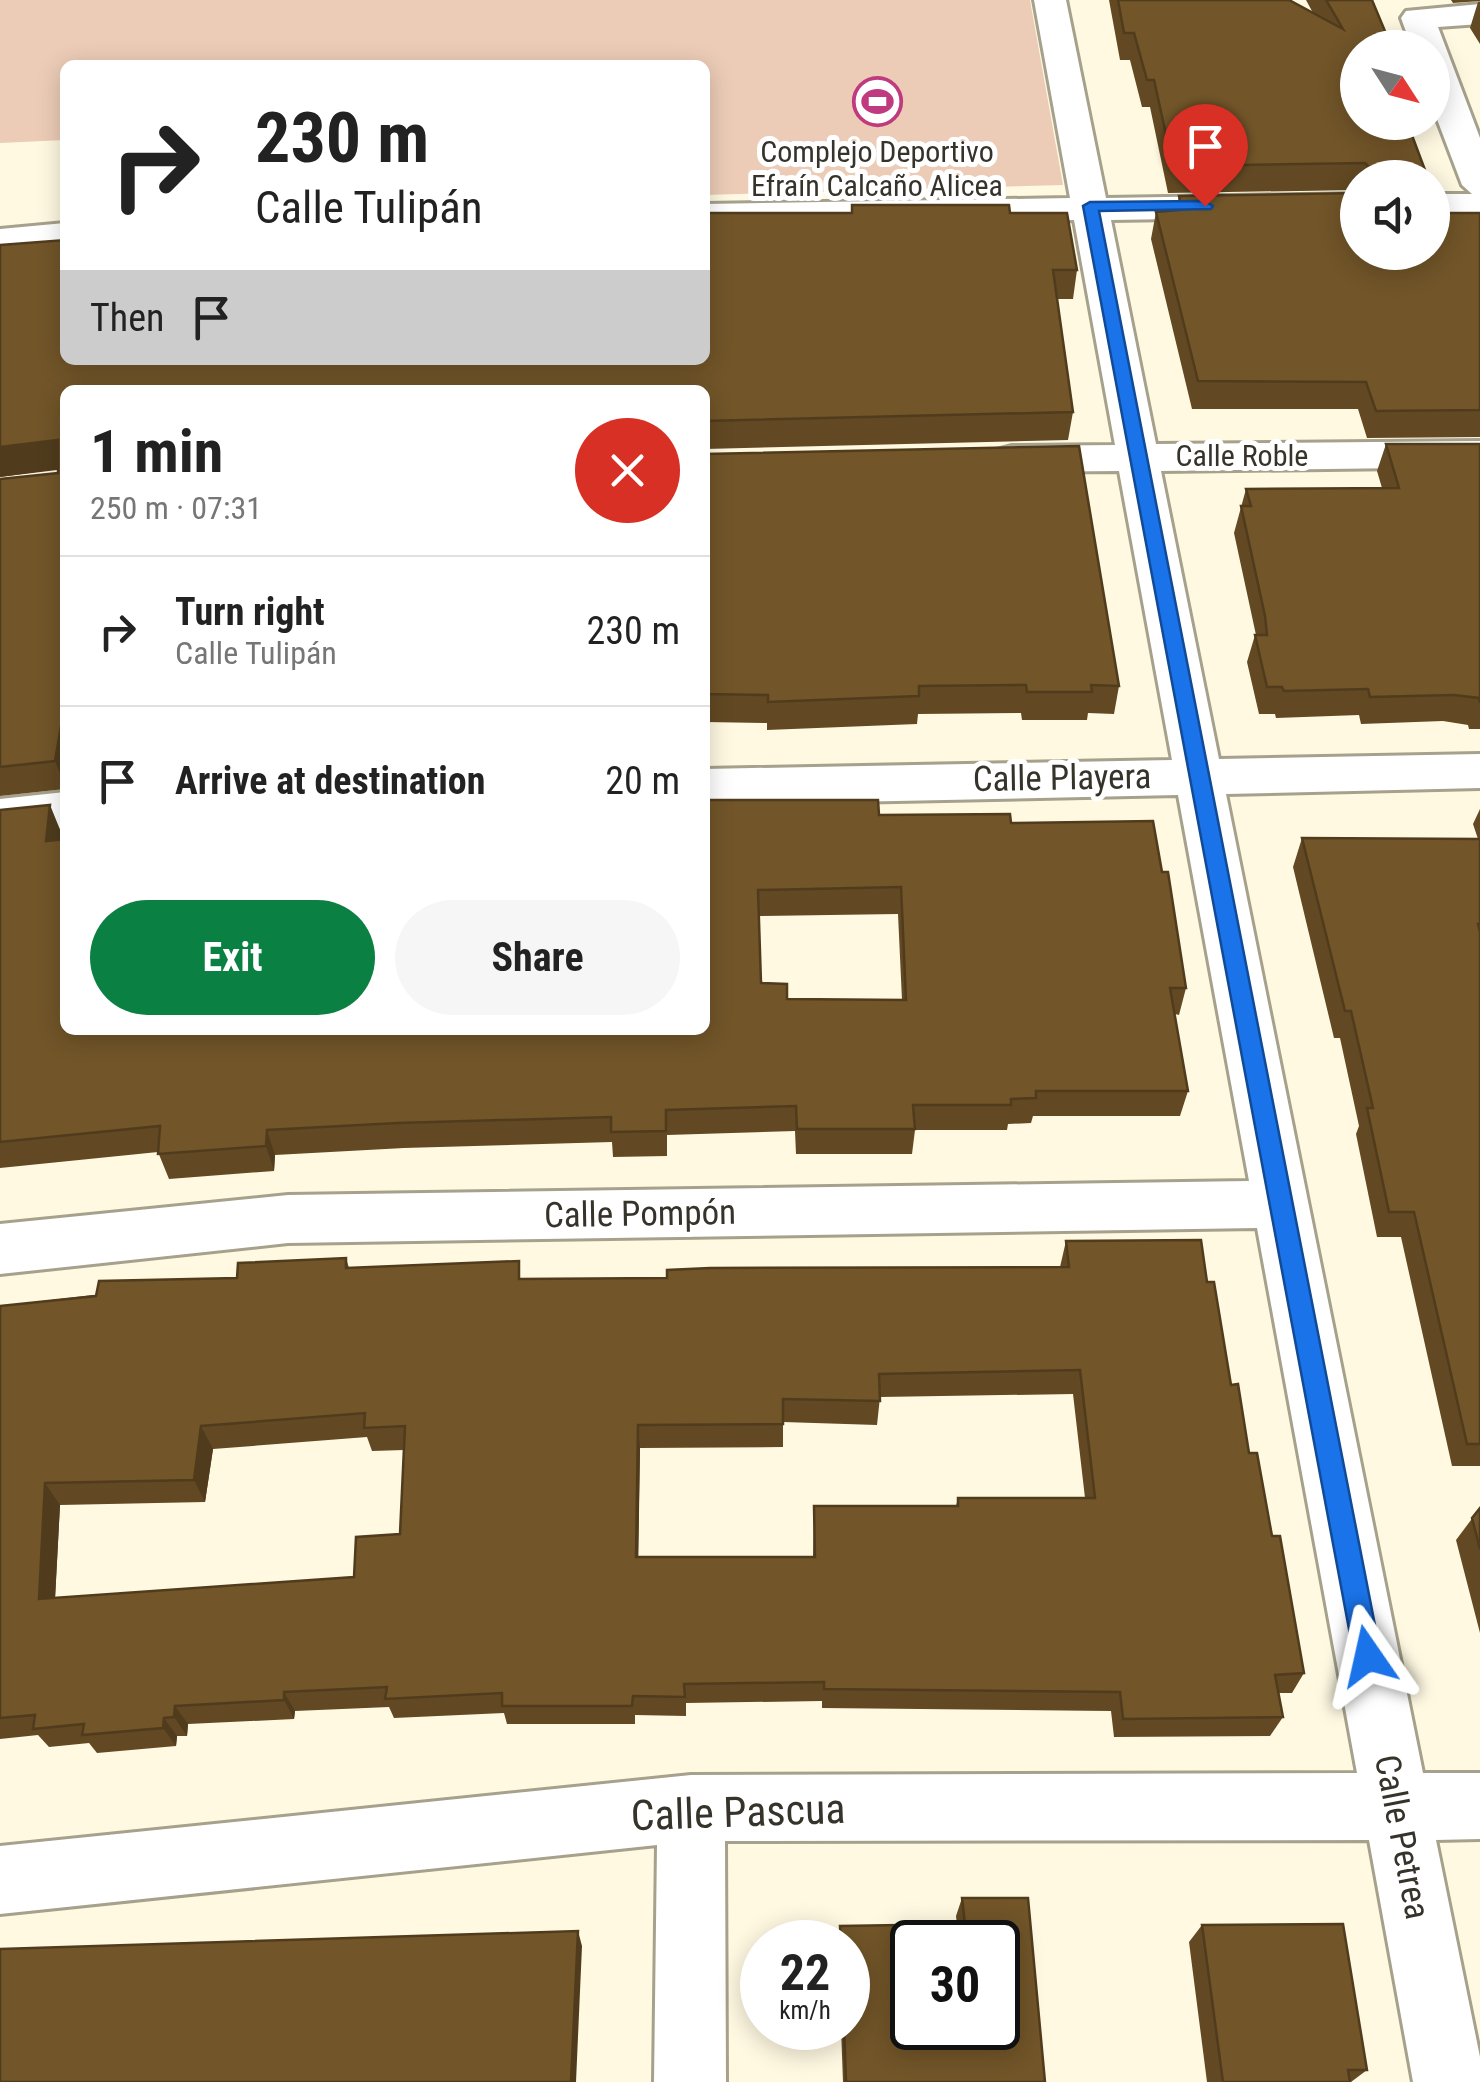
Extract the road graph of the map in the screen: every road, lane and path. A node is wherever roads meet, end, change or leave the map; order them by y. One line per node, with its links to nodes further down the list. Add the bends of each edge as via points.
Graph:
1 (1050, 0): 8 (street, Calle Petrea)
2 (1480, 14): 3 (street, via 1418,18)
3 (1422, 30)
4 (1450, 106): 5 (street)
5 (1480, 186)
6 (1450, 205): 7 (street)
7 (1480, 205)
8 (1090, 206): 9 (street); 10 (street); 14 (street, Calle Petrea)
9 (1340, 206)
10 (710, 215)
11 (60, 234): 12 (street)
12 (0, 240)
13 (1480, 454): 14 (street, Calle Roble)
14 (1139, 456): 15 (street, Calle Roble); 17 (street, Calle Petrea)
15 (981, 460)
16 (1480, 771): 17 (street, Calle Playera)
17 (1200, 775): 18 (street, Calle Playera); 21 (street, Calle Petrea)
18 (710, 787)
19 (60, 811): 20 (street)
20 (0, 817)
21 (1282, 1204): 22 (street, Calle Pompón, via 288,1219); 23 (street, Calle Petrea)
22 (0, 1249)
23 (1396, 1806): 24 (street, Calle Pascua); 25 (street, Calle Pascua); 28 (street, Calle Petrea)
24 (1480, 1806)
25 (690, 1808): 26 (street, Calle Pascua); 27 (street)
26 (0, 1880)
27 (690, 2082)
28 (1449, 2082)

